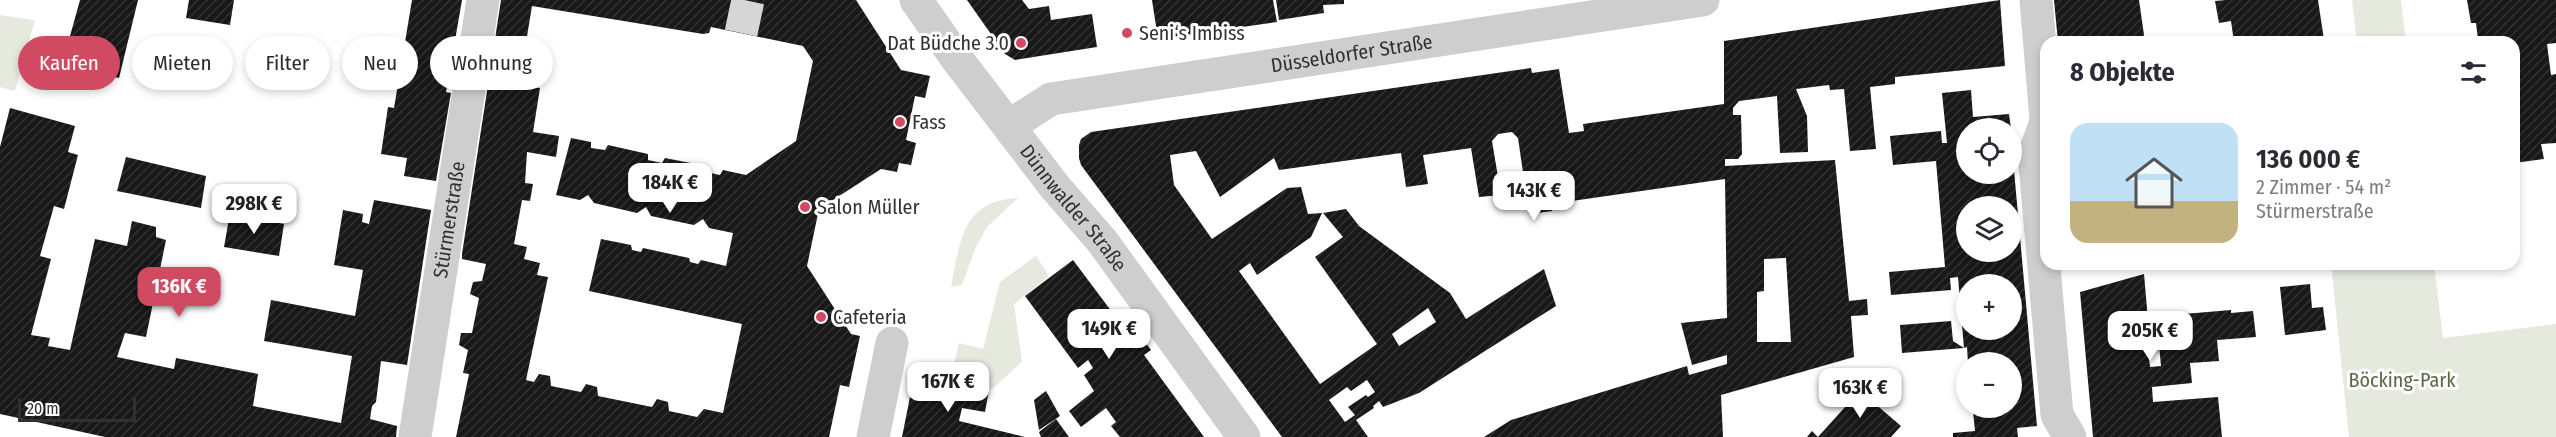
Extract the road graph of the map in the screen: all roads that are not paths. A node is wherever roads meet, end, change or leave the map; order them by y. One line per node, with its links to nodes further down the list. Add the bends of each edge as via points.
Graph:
1 (483, 0): 11 (street, Stürmerstraße)
2 (916, 0): 6 (street, Dünnwalder Straße)
3 (1703, 0): 6 (street, Düsseldorfer Straße, via 1051,99)
4 (2036, 0): 5 (street)
5 (2040, 48)
6 (1009, 126): 13 (street, Dünnwalder Straße, via 1102,241)
7 (2040, 138): 8 (street, via 2034,154)
8 (2040, 222)
9 (2044, 270): 14 (street, via 2057,415)
10 (892, 343): 12 (street)
11 (415, 437)
12 (873, 437)
13 (1244, 437)
14 (2070, 437)

